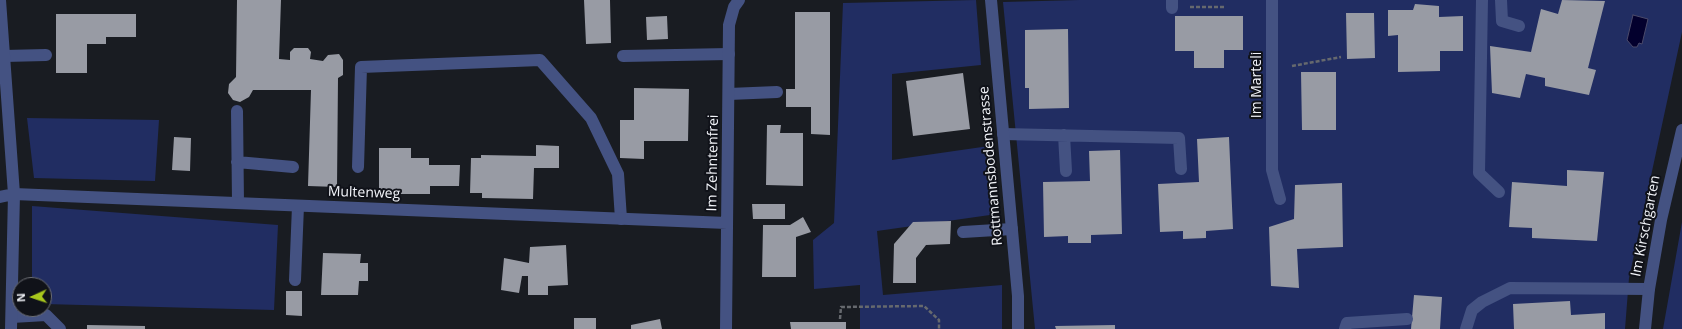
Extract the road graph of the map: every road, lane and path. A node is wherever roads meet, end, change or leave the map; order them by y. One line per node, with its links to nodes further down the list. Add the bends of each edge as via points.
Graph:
1 (0, 0): 12 (street)
2 (739, 0): 10 (street, Im Zehntenfrei, via 734,7 729,25)
3 (990, 0): 20 (street, Rottmannsbodenstrasse)
4 (1272, 0): 30 (street, Im Marteli, via 1272,170)
5 (1482, 0): 27 (street, via 1479,173)
6 (1501, 0): 9 (street, via 1502,21)
7 (1172, 4): 8 (path)
8 (1226, 7)
9 (1519, 26)
10 (730, 54): 13 (street); 17 (street, Im Zehntenfrei)
11 (46, 55): 12 (street)
12 (4, 56): 28 (street)
13 (623, 56)
14 (1341, 57): 15 (path)
15 (1292, 66)
16 (777, 92): 17 (street)
17 (729, 94): 34 (street, Im Zehntenfrei)
18 (237, 111): 22 (street)
19 (1682, 130): 38 (street, Im Kirschgarten, via 1661,220)
20 (1003, 134): 21 (street); 35 (street, Rottmannsbodenstrasse)
21 (1064, 135): 25 (street, via 1179,138); 26 (street)
22 (237, 162): 23 (street); 31 (street)
23 (293, 167)
24 (358, 167): 33 (street, via 361,67 540,60 591,118 618,174)
25 (1181, 169)
26 (1066, 171)
27 (1499, 192)
28 (14, 194): 29 (street, Multenweg); 31 (street, Multenweg); 41 (street)
29 (0, 197)
30 (1280, 199)
31 (238, 203): 32 (street, Multenweg)
32 (298, 206): 33 (street, Multenweg); 37 (street)
33 (621, 219): 34 (street, Multenweg)
34 (727, 223): 43 (street, Im Zehntenfrei)
35 (1012, 229): 36 (street); 45 (street, Rottmannsbodenstrasse)
36 (963, 232)
37 (295, 280)
38 (1649, 289): 47 (street, via 1510,288 1472,310); 48 (street, Im Kirschgarten)
39 (840, 319): 44 (path, via 841,306 924,306 939,320)
40 (1407, 319): 46 (street, via 1347,322)
41 (11, 323): 42 (street, via 46,315)
42 (60, 329)
43 (726, 329)
44 (939, 329)
45 (1018, 329)
46 (1345, 329)
47 (1466, 329)
48 (1645, 329)

